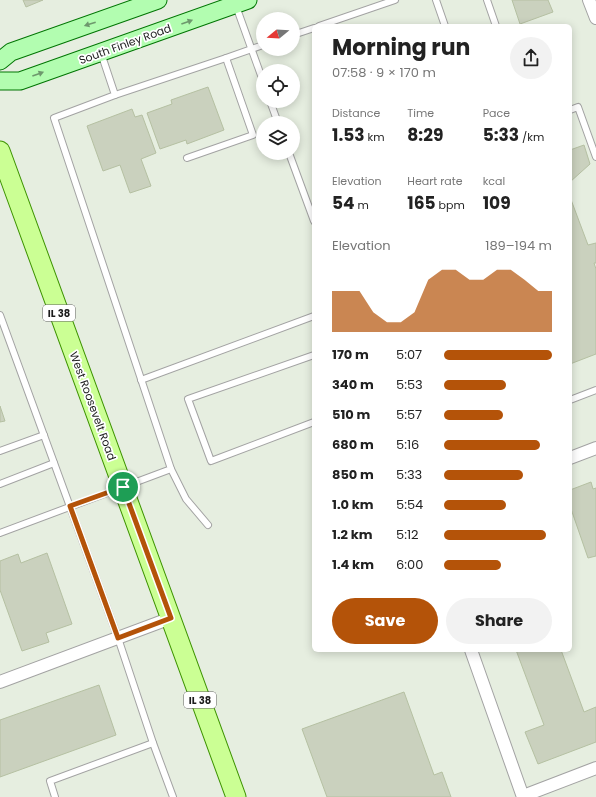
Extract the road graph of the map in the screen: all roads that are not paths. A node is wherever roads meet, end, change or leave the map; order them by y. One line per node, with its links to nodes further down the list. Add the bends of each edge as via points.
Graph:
1 (158, 0): 17 (main road, one-way to 17, via 11,52)
2 (395, 0): 8 (lane)
3 (436, 0): 9 (lane)
4 (487, 0): 10 (lane)
5 (589, 0): 7 (street)
6 (242, 2): 14 (lane); 15 (main road, South Finley Road, one-way to 6)
7 (596, 18)
8 (325, 24)
9 (444, 24)
10 (495, 24)
11 (312, 29): 12 (lane)
12 (300, 33)
13 (256, 47): 14 (lane)
14 (251, 49): 16 (lane); 18 (lane)
15 (101, 52): 19 (main road, South Finley Road, one-way to 15, via 20,81); 20 (lane)
16 (226, 58): 20 (lane); 24 (lane, via 253,135)
17 (0, 61)
18 (257, 64)
19 (0, 81)
20 (115, 95): 31 (lane, via 54,118)
21 (572, 109): 23 (lane, via 578,107)
22 (0, 151): 26 (main road, West Roosevelt Road / IL 38)
23 (596, 157)
24 (187, 158)
25 (292, 160): 27 (lane)
26 (4, 175): 42 (main road, West Roosevelt Road / IL 38)
27 (311, 205)
28 (0, 315): 35 (lane)
29 (312, 317): 31 (lane)
30 (312, 356): 34 (lane, via 188,399 211,461)
31 (141, 380): 40 (lane)
32 (596, 390): 33 (lane)
33 (572, 399)
34 (312, 423)
35 (44, 434): 37 (lane); 39 (lane)
36 (596, 448): 38 (street)
37 (0, 452)
38 (572, 457)
39 (54, 463): 41 (lane); 43 (lane)
40 (171, 469): 42 (lane); 44 (lane, via 186,499)
41 (0, 484)
42 (123, 487): 43 (lane); 46 (main road, West Roosevelt Road / IL 38)
43 (70, 506): 45 (lane); 47 (lane)
44 (208, 525)
45 (0, 533)
46 (171, 618): 47 (street); 55 (main road, West Roosevelt Road / IL 38)
47 (118, 638): 49 (street); 50 (lane)
48 (471, 652): 52 (street)
49 (0, 682)
50 (153, 743): 53 (lane, via 50,781); 54 (lane)
51 (596, 768): 52 (street)
52 (523, 796)
53 (55, 797)
54 (173, 797)
55 (236, 797)

